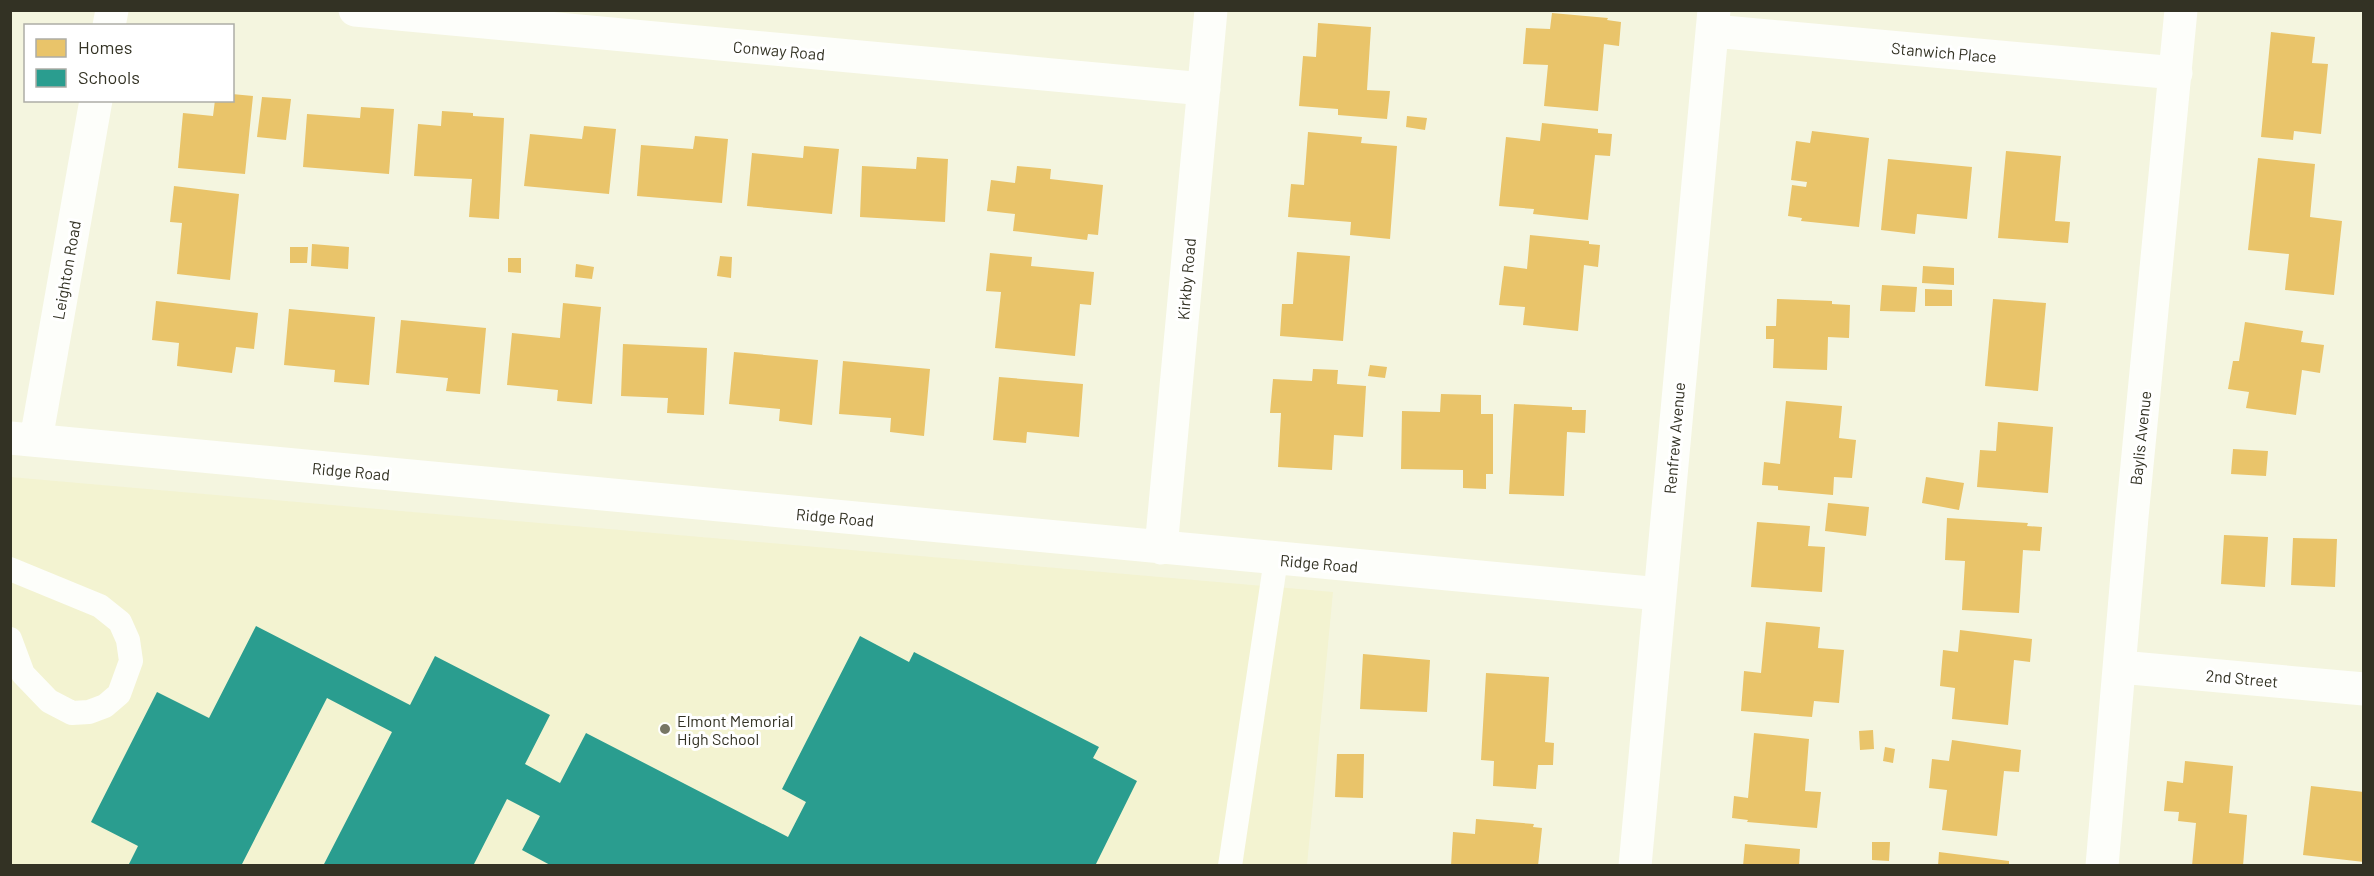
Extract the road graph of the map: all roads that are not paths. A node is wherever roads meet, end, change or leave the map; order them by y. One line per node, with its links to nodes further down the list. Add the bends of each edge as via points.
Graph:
1 (355, 10): 6 (street, Conway Road)
2 (1212, 10): 6 (street, Kirkby Road)
3 (2181, 10): 5 (street, Baylis Avenue)
4 (1714, 21): 5 (street, Stanwich Place); 12 (street, Renfrew Avenue)
5 (2176, 73): 14 (street, Baylis Avenue)
6 (1204, 89): 9 (street, Kirkby Road)
7 (96, 102): 8 (street, Leighton Road)
8 (23, 439): 9 (street, Ridge Road)
9 (1161, 548): 10 (street, Ridge Road)
10 (1276, 559): 12 (street, Ridge Road); 16 (lane)
11 (10, 569): 13 (lane, via 100,606 120,622 131,661 118,694 89,712 72,713 49,701 23,674)
12 (1660, 594): 17 (street, Renfrew Avenue)
13 (10, 639)
14 (2120, 667): 15 (street, 2nd Street); 18 (street, Baylis Avenue)
15 (2364, 689)
16 (1230, 866)
17 (1635, 866)
18 (2102, 866)

